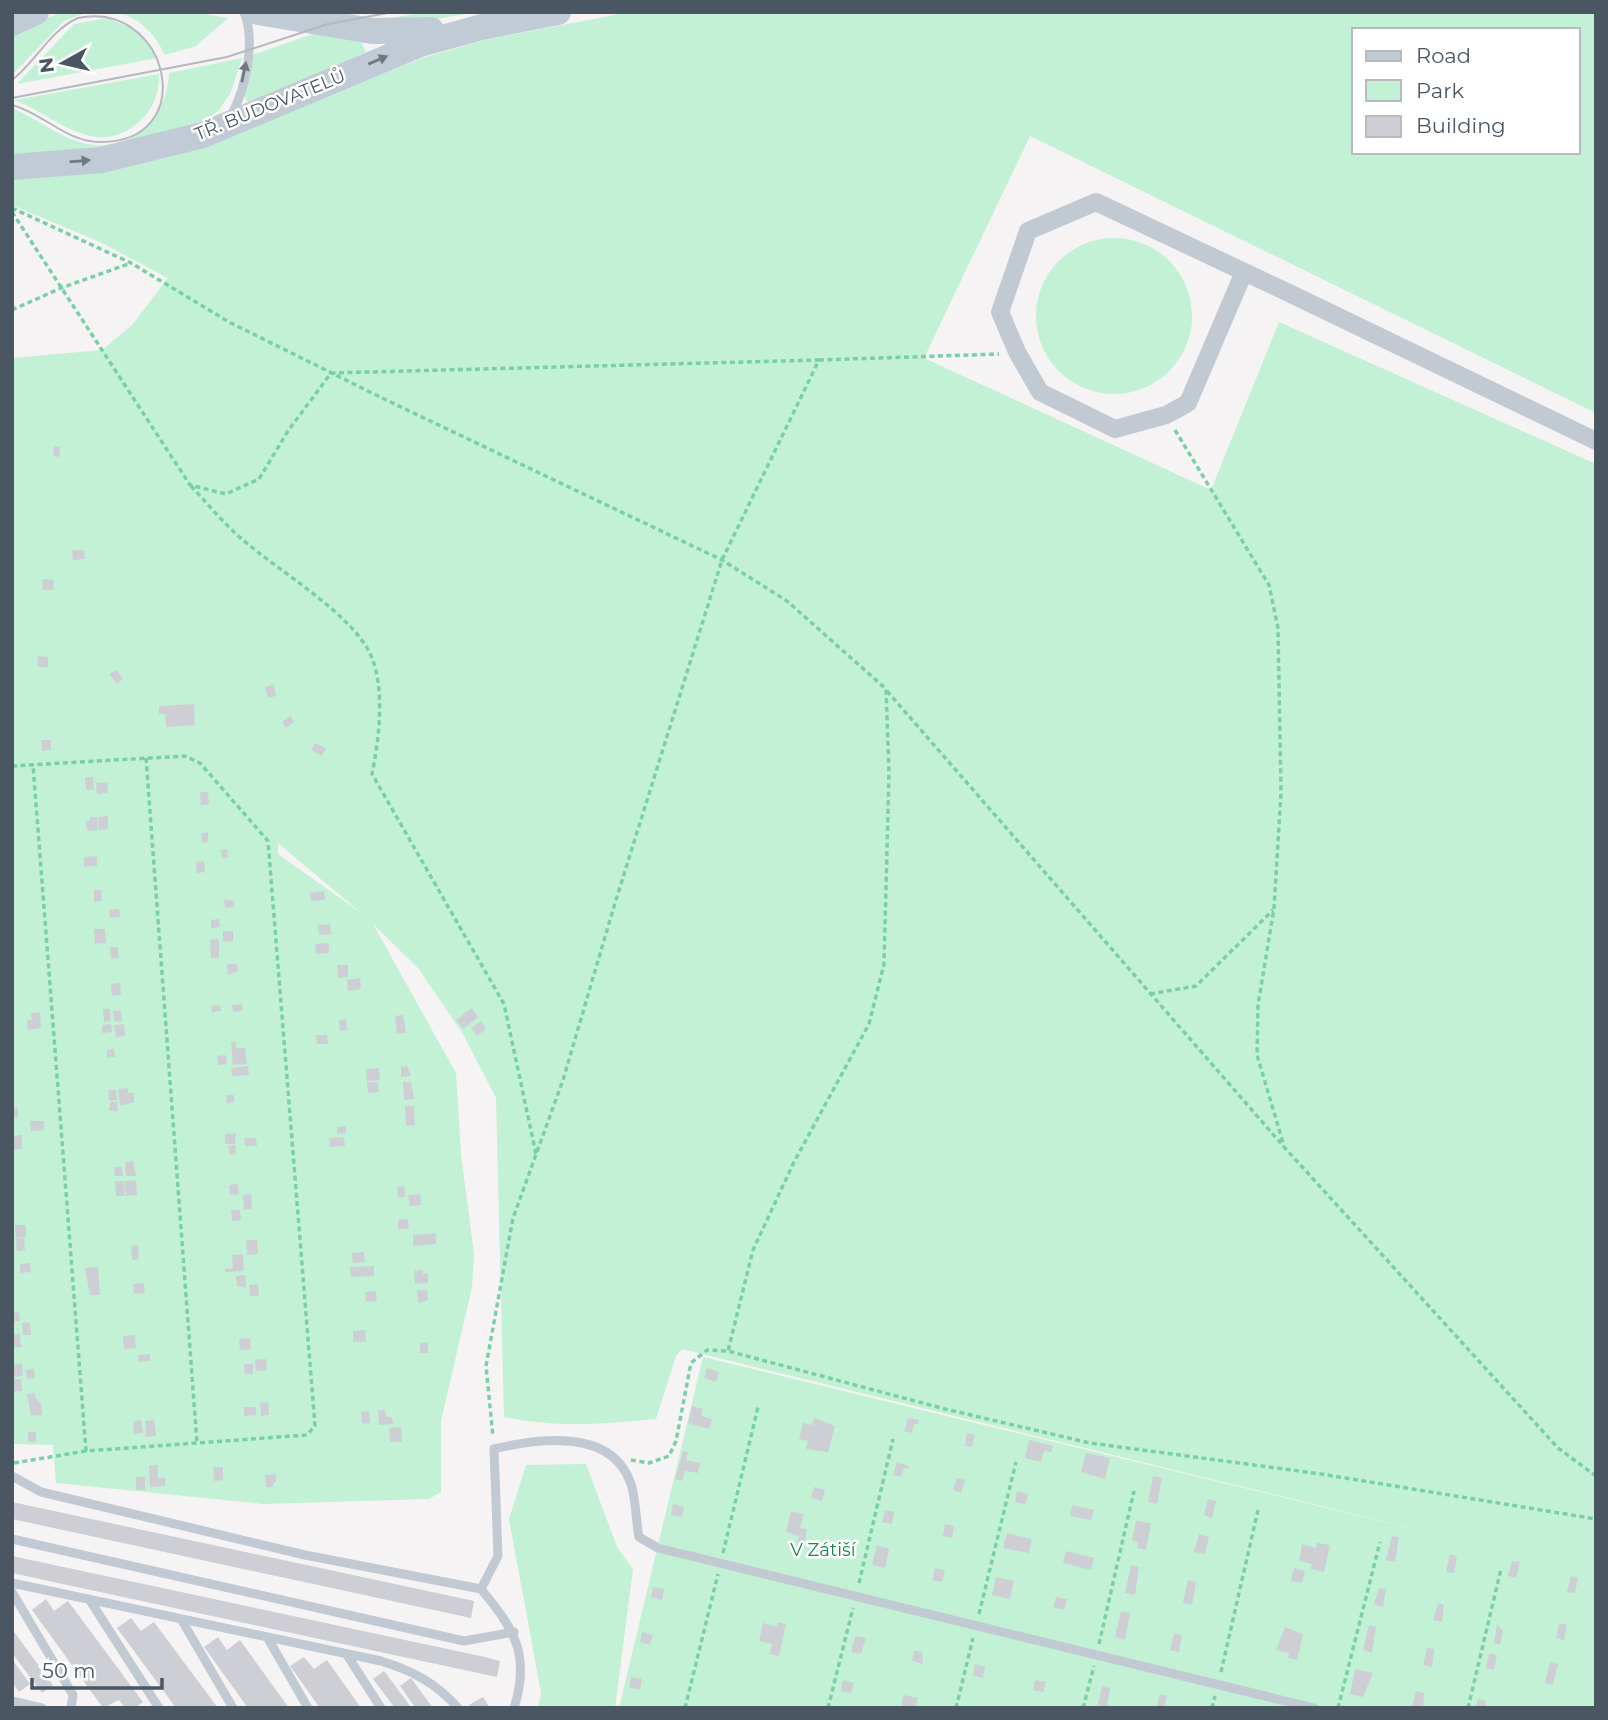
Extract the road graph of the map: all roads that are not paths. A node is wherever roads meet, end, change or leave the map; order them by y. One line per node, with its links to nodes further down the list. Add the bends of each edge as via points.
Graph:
1 (244, 12): 5 (lane, one-way to 1, via 236,106 246,65 250,31)
2 (258, 12): 4 (street, TŘ. BUDOVATELŮ, via 398,33)
3 (558, 12): 4 (street, TŘ. BUDOVATELŮ)
4 (482, 27): 5 (street, TŘ. BUDOVATELŮ, one-way to 4, via 409,48)
5 (220, 127): 6 (street, TŘ. BUDOVATELŮ, one-way to 5, via 101,160)
6 (12, 167)
7 (1244, 272): 7 (street, via 1188,403 1166,415 1115,429 1040,392 1000,312 1028,231 1096,202); 8 (street)
8 (1596, 442)
9 (12, 1476): 12 (lane, via 41,1492 305,1555)
10 (12, 1539): 16 (lane, via 464,1641)
11 (12, 1583): 14 (lane)
12 (481, 1589): 16 (lane); 28 (lane, via 498,1556 494,1449 524,1442 594,1444 615,1459 631,1483 639,1537 658,1548)
13 (12, 1591): 21 (lane, via 73,1695)
14 (89, 1599): 15 (lane); 22 (lane)
15 (181, 1619): 17 (lane); 23 (lane)
16 (514, 1632): 27 (lane, via 522,1664)
17 (267, 1637): 18 (lane); 24 (lane)
18 (347, 1655): 25 (lane); 26 (lane, via 416,1672)
19 (12, 1701): 20 (lane)
20 (42, 1708)
21 (71, 1708)
22 (159, 1708)
23 (233, 1708)
24 (308, 1708)
25 (381, 1708)
26 (458, 1708)
27 (514, 1708)
28 (1314, 1708)

